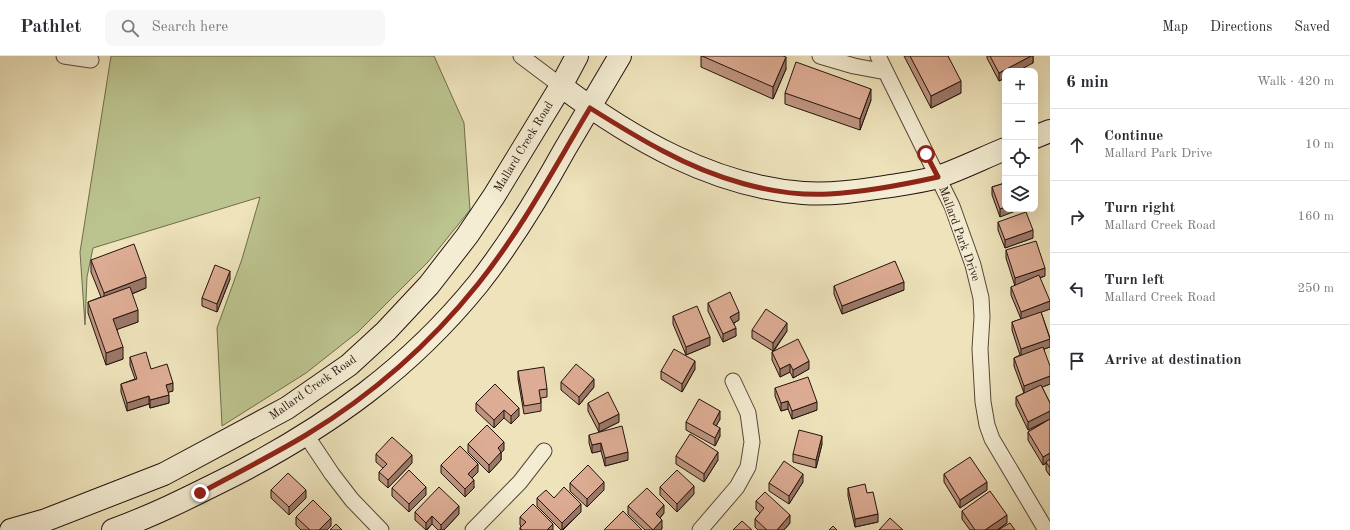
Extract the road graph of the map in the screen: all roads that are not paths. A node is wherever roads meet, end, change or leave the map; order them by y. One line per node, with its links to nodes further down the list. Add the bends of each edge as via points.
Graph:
1 (64, 56): 7 (street)
2 (521, 56): 9 (street)
3 (577, 56): 9 (main road, Mallard Creek Road)
4 (620, 56): 10 (main road)
5 (820, 56): 8 (street)
6 (878, 56): 8 (street, Mallard Park Drive)
7 (91, 60)
8 (886, 72): 14 (street, Mallard Park Drive)
9 (560, 86): 10 (main road); 19 (main road, Mallard Creek Road, via 467,236 429,285 349,366 287,408 164,474 53,518)
10 (590, 108): 14 (main road, via 688,164 740,183 772,190 828,194); 16 (main road, via 532,207 478,284 444,324 385,379)
11 (1050, 131): 12 (main road)
12 (1038, 136)
13 (1002, 150): 14 (main road)
14 (938, 177): 24 (street, Mallard Park Drive, via 952,206 973,265 981,298 980,349 987,425 992,439)
15 (733, 381): 23 (street, via 748,413 752,442 748,467 737,487)
16 (306, 435): 18 (main road); 21 (street, via 352,500)
17 (544, 452): 22 (street, via 520,482)
18 (142, 525): 20 (main road)
19 (11, 530)
20 (113, 530)
21 (381, 530)
22 (473, 530)
23 (700, 530)
24 (1046, 530)

